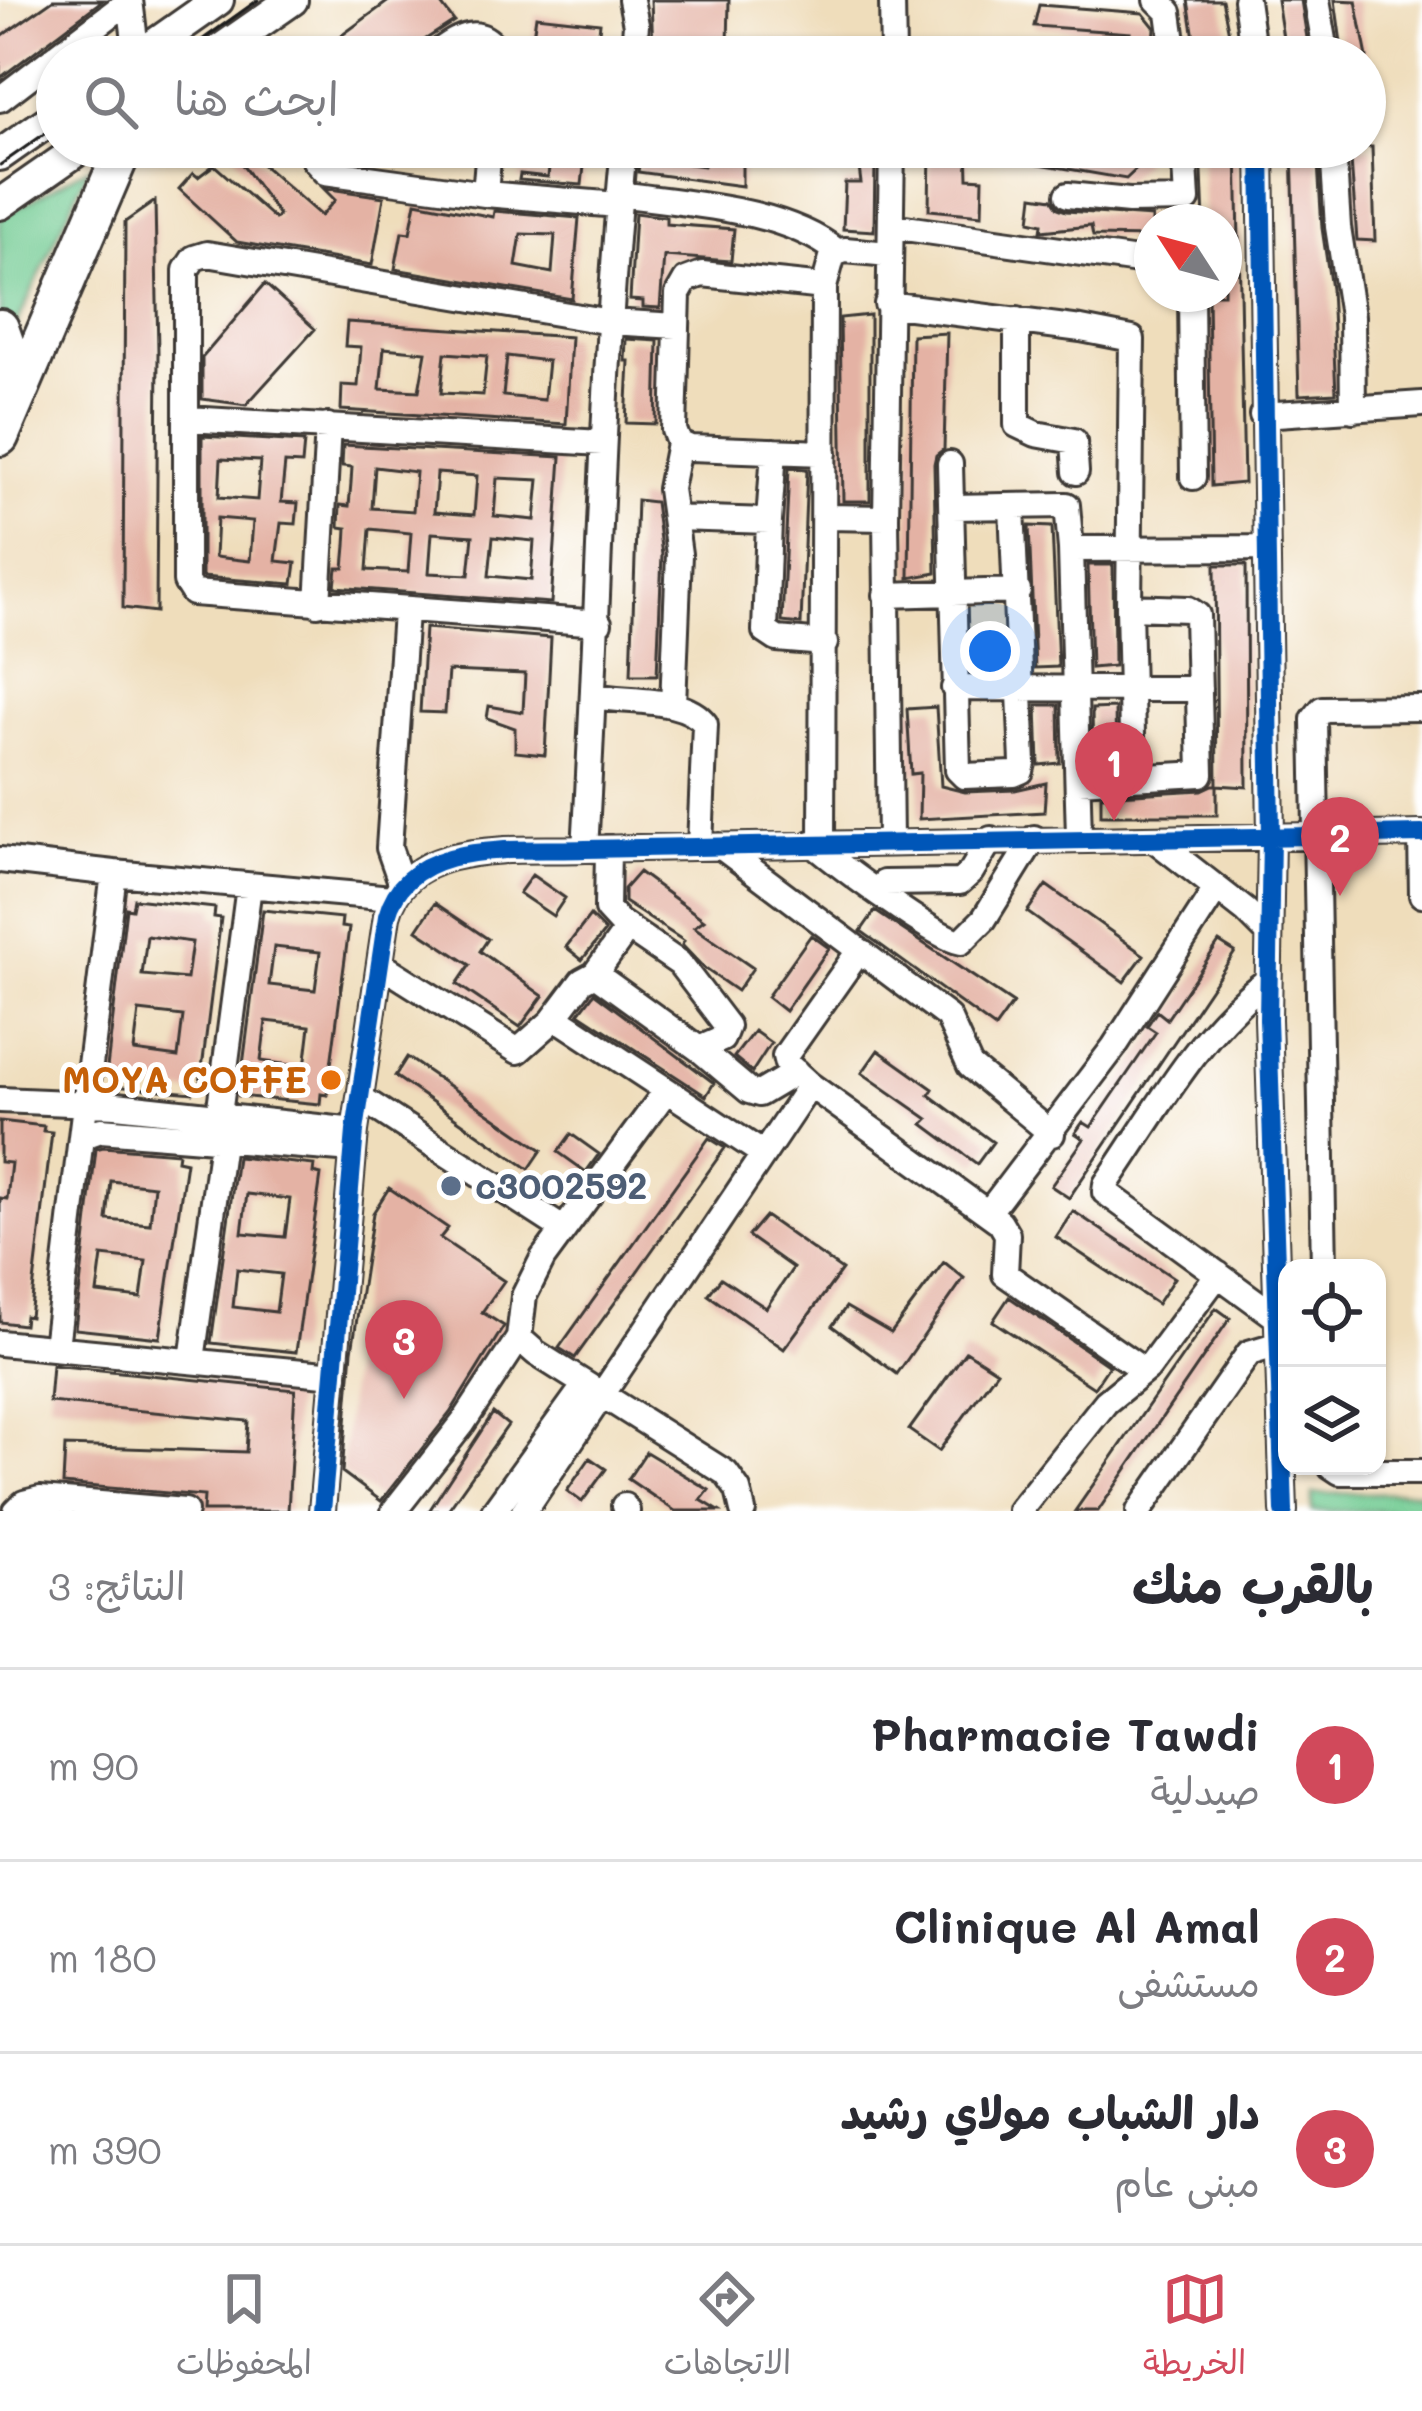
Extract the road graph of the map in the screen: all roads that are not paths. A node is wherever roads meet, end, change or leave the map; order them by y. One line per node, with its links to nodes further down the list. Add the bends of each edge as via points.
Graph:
1 (218, 0): 10 (main road)
2 (292, 0): 11 (main road)
3 (632, 0): 12 (street)
4 (892, 0): 13 (street)
5 (1157, 0): 14 (street, via 1169,12)
6 (1246, 0): 15 (street)
7 (1317, 0): 16 (street)
8 (83, 36): 9 (street, via 130,0)
9 (134, 36)
10 (167, 36)
11 (240, 36)
12 (635, 36)
13 (893, 36)
14 (1172, 36)
15 (1251, 36)
16 (1323, 36)
17 (36, 72): 18 (street)
18 (0, 99)
19 (36, 130): 20 (main road)
20 (0, 155)
21 (52, 168): 34 (main road)
22 (95, 168): 54 (highway)
23 (115, 168): 54 (highway)
24 (321, 168): 31 (street)
25 (487, 168): 31 (street)
26 (622, 168): 33 (street)
27 (892, 168): 37 (street)
28 (1185, 168): 36 (street)
29 (1261, 168): 51 (street)
30 (1334, 168): 50 (street)
31 (485, 194): 33 (street)
32 (1068, 195): 35 (street)
33 (619, 199): 38 (street, via 782,222); 45 (street)
34 (0, 204)
35 (1147, 204)
36 (1188, 204)
37 (891, 226): 39 (street); 40 (street)
38 (838, 252): 39 (street); 41 (street)
39 (890, 254): 42 (street)
40 (1134, 260)
41 (824, 286): 46 (street, via 695,275 678,294); 58 (street)
42 (887, 304): 44 (street); 66 (street)
43 (1192, 312): 61 (street)
44 (1018, 320): 60 (street, via 1017,425 1074,441); 70 (street, via 1132,339)
45 (610, 322): 46 (street); 52 (street, via 201,254 186,270); 55 (street)
46 (677, 326): 56 (street)
47 (0, 328): 48 (highway)
48 (0, 379)
49 (1422, 404): 50 (street)
50 (1353, 410): 51 (street)
51 (1262, 415): 68 (street)
52 (188, 419): 53 (street); 74 (street, via 188,589)
53 (328, 426): 55 (street); 74 (street)
54 (3, 429)
55 (602, 442): 77 (street)
56 (679, 443): 57 (street); 65 (street, via 671,476)
57 (774, 451): 58 (street); 67 (street)
58 (824, 453): 64 (street)
59 (950, 464): 63 (street)
60 (1076, 472)
61 (1193, 477)
62 (1012, 506): 63 (street); 69 (street, via 1067,505); 71 (street)
63 (952, 507): 72 (street)
64 (826, 517): 66 (street); 78 (street)
65 (676, 518): 67 (street); 85 (street)
66 (886, 518): 73 (street)
67 (769, 520): 78 (street, via 766,631)
68 (1266, 548): 70 (street); 91 (street)
69 (1071, 549): 70 (street); 79 (street)
70 (1130, 550): 75 (street)
71 (1018, 591): 72 (street); 82 (street)
72 (953, 592): 73 (street); 80 (street)
73 (886, 596): 96 (street)
74 (318, 604): 76 (street)
75 (1129, 607): 81 (street); 83 (street, via 1193,610)
76 (405, 612): 77 (street); 107 (street, via 389,848)
77 (598, 623): 84 (street)
78 (825, 643): 97 (street)
79 (1076, 686): 81 (street); 82 (street); 88 (street)
80 (953, 688): 82 (street); 82 (street, via 964,776 1022,770)
81 (1131, 688): 83 (street); 87 (street)
82 (1019, 689)
83 (1199, 689): 87 (street, via 1201,774)
84 (594, 696): 85 (street); 99 (street)
85 (673, 705): 98 (street, via 705,724)
86 (1422, 708): 92 (street, via 1317,712)
87 (1132, 778): 88 (street)
88 (1078, 781): 90 (street)
89 (1422, 834): 92 (street); 108 (street)
90 (1078, 837): 93 (street); 95 (street)
91 (1271, 837): 92 (street); 95 (street); 110 (street)
92 (1314, 837): 130 (street)
93 (1034, 838): 94 (street); 102 (street)
94 (991, 839): 96 (street); 101 (street)
95 (1155, 840): 105 (street)
96 (884, 841): 97 (street); 106 (street)
97 (817, 843): 98 (street); 106 (street)
98 (710, 846): 99 (street); 111 (street)
99 (596, 849): 107 (street, via 465,855 411,874); 109 (street, via 608,909)
100 (0, 860): 103 (street)
101 (975, 866): 102 (street); 106 (street, via 960,882)
102 (1016, 869): 106 (street, via 961,942)
103 (114, 873): 104 (street); 121 (street)
104 (249, 886): 107 (street); 122 (street)
105 (1216, 889): 110 (street); 123 (street)
106 (885, 890)
107 (397, 892): 112 (street)
108 (1422, 895)
109 (628, 928): 113 (street); 116 (street, via 670,954 727,1026 722,1039)
110 (1267, 932): 114 (street)
111 (859, 951): 117 (street, via 785,1056); 123 (street, via 948,1017 970,1066)
112 (380, 964): 115 (street, via 512,1050); 119 (street)
113 (596, 974): 115 (street); 116 (street)
114 (1268, 980): 131 (street, via 1204,1043 1106,1184 1105,1192); 132 (street)
115 (552, 1022): 118 (street)
116 (699, 1049): 117 (street, via 759,1094)
117 (803, 1079): 127 (street); 128 (street)
118 (666, 1091): 127 (street); 129 (street)
119 (361, 1098): 125 (street); 129 (street)
120 (0, 1100): 121 (street)
121 (86, 1106): 122 (street); 124 (street)
122 (219, 1115): 125 (street)
123 (1052, 1134): 128 (street)
124 (81, 1137): 126 (street, via 101,1130); 136 (street)
125 (354, 1141): 126 (street); 139 (street)
126 (222, 1142): 137 (street)
127 (762, 1153): 140 (street)
128 (988, 1213): 138 (street, via 1005,1228 1005,1274)
129 (563, 1229): 133 (street, via 530,1283)
130 (1324, 1259)
131 (1218, 1274): 132 (street); 138 (street)
132 (1275, 1316): 135 (street)
133 (519, 1337): 140 (street); 146 (street)
134 (0, 1343): 136 (street)
135 (1276, 1345): 151 (street, via 1249,1353); 152 (street)
136 (56, 1347): 137 (street)
137 (192, 1360): 139 (street)
138 (1143, 1370): 150 (street, via 1106,1402)
139 (335, 1375): 145 (street)
140 (594, 1390): 147 (street); 148 (street); 149 (street, via 726,1473)
141 (1386, 1472): 142 (street)
142 (1422, 1472)
143 (16, 1511): 144 (street, via 40,1499)
144 (184, 1511)
145 (322, 1511)
146 (394, 1511)
147 (494, 1511)
148 (524, 1511)
149 (743, 1511)
150 (1019, 1511)
151 (1139, 1511)
152 (1284, 1511)

